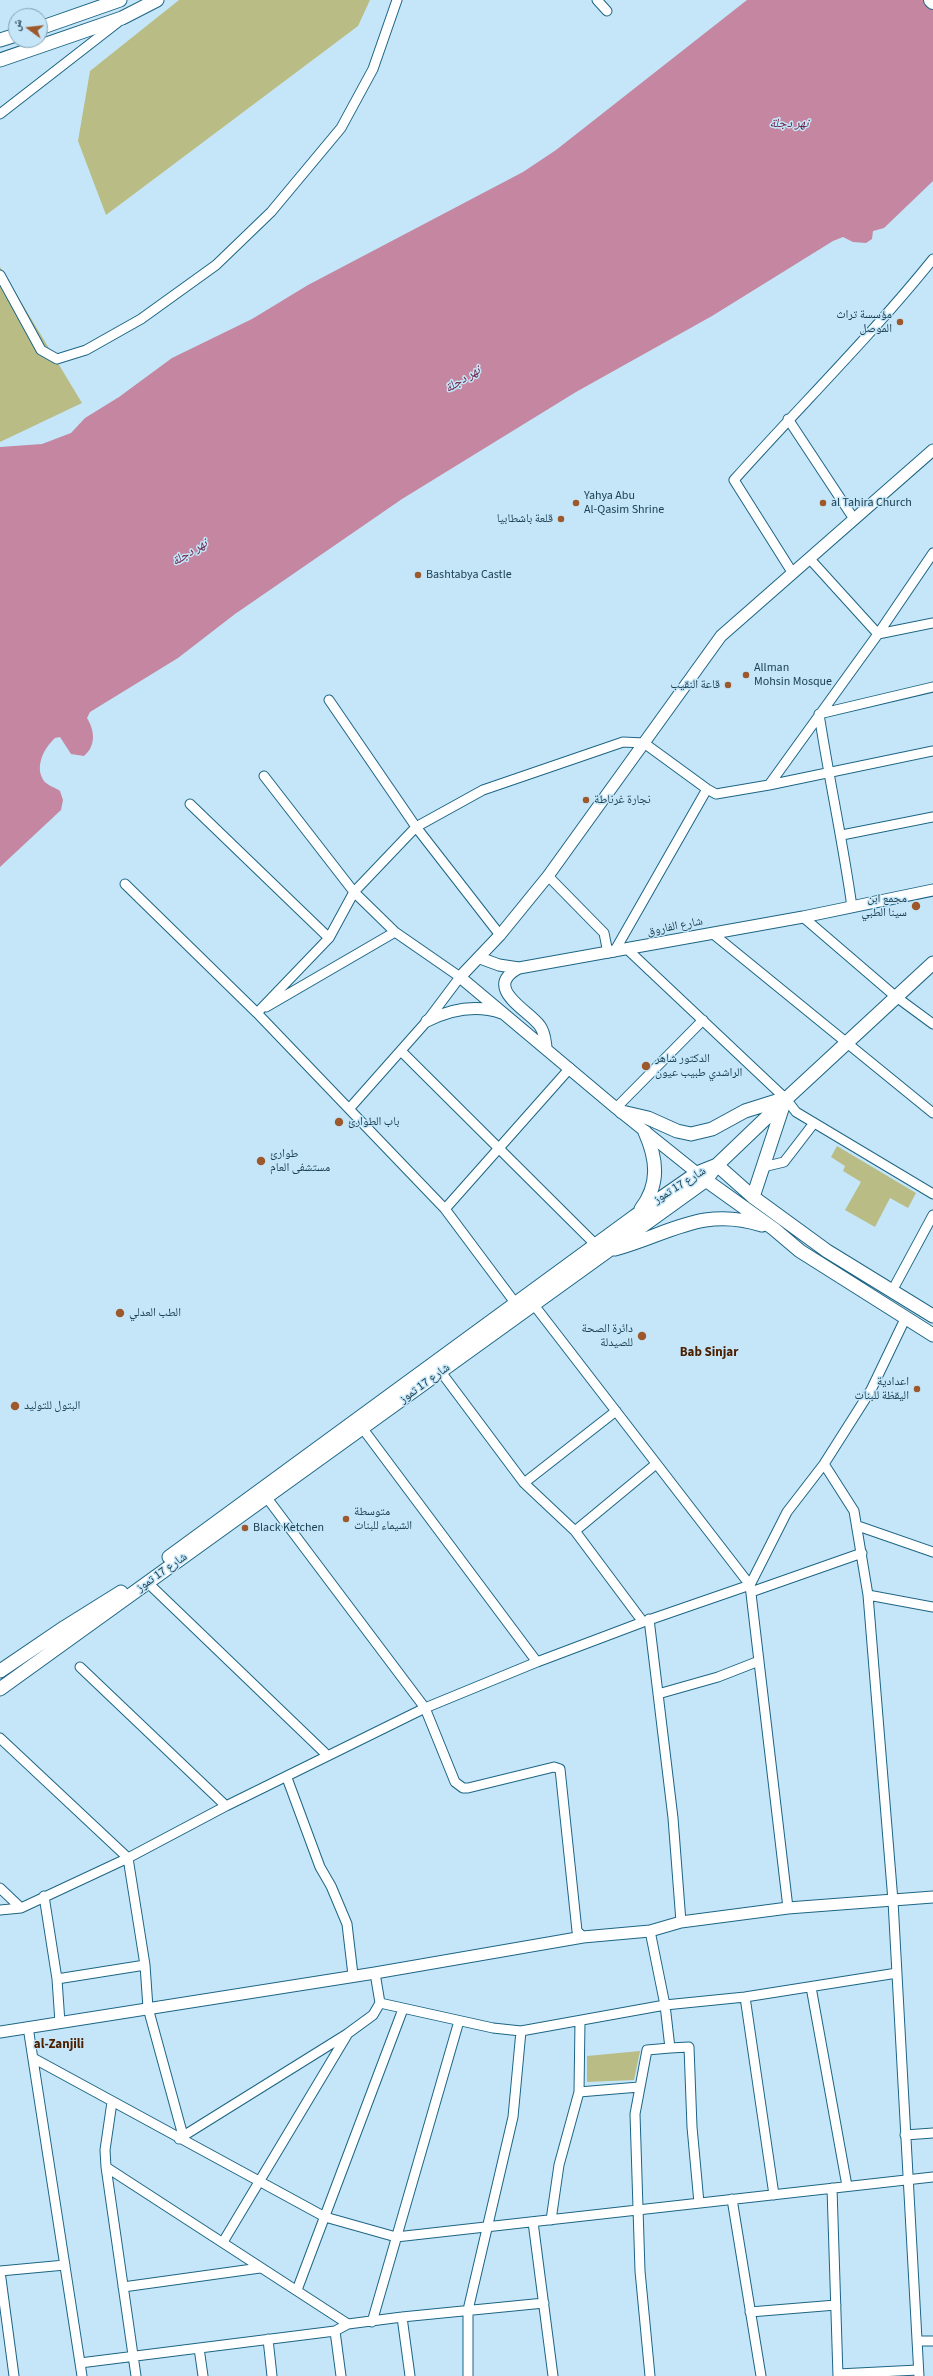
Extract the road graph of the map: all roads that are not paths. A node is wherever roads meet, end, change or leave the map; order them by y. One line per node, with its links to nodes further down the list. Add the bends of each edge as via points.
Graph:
1 (120, 0): 7 (main road)
2 (157, 0): 6 (main road)
3 (397, 0): 11 (street, via 373,69 341,128 271,212 221,260 141,318 86,350 57,359 41,350)
4 (598, 0): 5 (street)
5 (607, 10)
6 (122, 18): 8 (main road); 9 (street)
7 (48, 25)
8 (0, 60)
9 (0, 114)
10 (933, 259): 12 (street, via 888,314)
11 (0, 275)
12 (788, 419): 14 (street); 17 (street, via 734,480)
13 (933, 450): 14 (street)
14 (854, 519): 16 (street)
15 (933, 553): 19 (street)
16 (809, 558): 17 (street); 19 (street)
17 (792, 572): 23 (street, via 722,636)
18 (933, 623): 19 (street)
19 (878, 634): 22 (street)
20 (933, 687): 22 (street)
21 (329, 700): 31 (street)
22 (819, 714): 25 (street); 27 (street)
23 (644, 743): 28 (street); 31 (street, via 623,742 483,790); 33 (street)
24 (933, 751): 25 (street)
25 (828, 773): 27 (street); 32 (street)
26 (264, 776): 36 (street)
27 (769, 785): 28 (street, via 716,794)
28 (707, 789): 44 (street)
29 (190, 804): 42 (street)
30 (933, 817): 32 (street)
31 (416, 827): 36 (street); 41 (street)
32 (842, 835): 37 (street)
33 (548, 876): 41 (street); 44 (street, via 604,933)
34 (125, 884): 50 (street)
35 (933, 890): 37 (street, شارع الفاروق)
36 (354, 892): 39 (street); 42 (street)
37 (852, 907): 38 (street, شارع الفاروق)
38 (803, 917): 40 (street, شارع الفاروق); 49 (street)
39 (395, 932): 48 (street); 50 (street)
40 (712, 933): 43 (street, شارع الفاروق); 55 (street)
41 (500, 935): 45 (street)
42 (329, 938): 50 (street)
43 (627, 949): 44 (street, شارع الفاروق); 52 (street)
44 (611, 952): 47 (street, شارع الفاروق)
45 (480, 958): 47 (street, شارع الفاروق, via 499,965); 48 (street)
46 (933, 963): 49 (main road, شارع 17 تموز)
47 (519, 968): 56 (street, via 507,980 507,993 514,1003 540,1026)
48 (460, 977): 51 (street); 53 (street)
49 (895, 996): 54 (street); 55 (main road, شارع 17 تموز)
50 (257, 1013): 60 (street)
51 (504, 1013): 53 (street, via 465,1008); 56 (street)
52 (703, 1020): 59 (street); 61 (street)
53 (427, 1021): 57 (street)
54 (933, 1024)
55 (845, 1042): 59 (main road, شارع 17 تموز); 62 (street)
56 (546, 1047): 58 (street)
57 (401, 1051): 60 (street); 65 (street)
58 (570, 1068): 61 (street); 65 (street)
59 (786, 1098): 61 (main road, via 745,1111 712,1129 691,1134); 63 (street, via 796,1112); 66 (main road, شارع 17 تموز); 67 (main road)
60 (349, 1109): 71 (street)
61 (619, 1110): 64 (street)
62 (933, 1113)
63 (814, 1123): 67 (street, via 784,1162); 69 (street)
64 (646, 1132): 68 (street); 73 (main road, via 656,1168 655,1181 647,1200)
65 (498, 1150): 71 (street); 75 (street)
66 (717, 1165): 68 (main road, شارع 17 تموز); 70 (main road)
67 (763, 1167): 70 (main road)
68 (701, 1177): 73 (main road, شارع 17 تموز); 74 (main road); 75 (main road, شارع 17 تموز)
69 (933, 1194)
70 (753, 1197): 76 (main road, via 846,1264)
71 (445, 1209): 77 (street)
72 (933, 1215): 76 (street)
73 (635, 1216): 75 (main road, شارع 17 تموز)
74 (774, 1229): 75 (main road, via 746,1220 701,1220 637,1243); 80 (main road, via 800,1251)
75 (601, 1248): 77 (main road, شارع 17 تموز); 78 (main road, شارع 17 تموز)
76 (892, 1291): 79 (main road)
77 (516, 1304): 98 (main road, شارع 17 تموز, via 118,1594)
78 (534, 1305): 82 (main road, شارع 17 تموز); 83 (street)
79 (933, 1316)
80 (906, 1317): 81 (main road); 86 (street, via 871,1390)
81 (933, 1334)
82 (441, 1372): 84 (main road, شارع 17 تموز); 87 (street)
83 (616, 1411): 85 (street); 87 (street)
84 (363, 1429): 88 (main road, شارع 17 تموز); 101 (street)
85 (656, 1464): 90 (street); 94 (street)
86 (824, 1464): 89 (street, via 854,1511); 94 (street, via 787,1512)
87 (524, 1483): 90 (street)
88 (267, 1498): 93 (main road, شارع 17 تموز); 106 (street)
89 (858, 1526): 91 (street); 92 (street)
90 (575, 1531): 97 (street)
91 (933, 1552)
92 (862, 1553): 94 (street); 95 (street)
93 (148, 1583): 104 (main road, شارع 17 تموز); 108 (street)
94 (750, 1589): 97 (street); 100 (street)
95 (868, 1595): 96 (street); 115 (street)
96 (933, 1607)
97 (646, 1621): 101 (street); 105 (street)
98 (19, 1658): 99 (main road); 103 (main road, شارع 17 تموز)
99 (0, 1660)
100 (759, 1661): 105 (street, via 718,1677); 117 (street)
101 (537, 1662): 106 (street)
102 (80, 1667): 110 (street)
103 (0, 1671)
104 (0, 1689)
105 (658, 1694): 119 (street, via 673,1818)
106 (425, 1708): 108 (street); 121 (street, via 452,1778 459,1786 468,1788 551,1767 560,1769 577,1931)
107 (0, 1738): 111 (street)
108 (328, 1756): 109 (street)
109 (287, 1778): 110 (street); 125 (street, via 320,1867 347,1924)
110 (226, 1806): 111 (street)
111 (128, 1858): 113 (street); 122 (street)
112 (0, 1888): 116 (street)
113 (44, 1896): 116 (street); 126 (street)
114 (933, 1897): 115 (street)
115 (893, 1901): 117 (street); 124 (street)
116 (21, 1908): 118 (street)
117 (788, 1908): 119 (street)
118 (0, 1910)
119 (681, 1922): 120 (street)
120 (650, 1931): 121 (street); 130 (street)
121 (583, 1937): 123 (street)
122 (145, 1965): 126 (street); 131 (street)
123 (375, 1973): 125 (street); 129 (street)
124 (897, 1973): 127 (street); 146 (street)
125 (353, 1976): 131 (street)
126 (56, 1979): 135 (street)
127 (811, 1987): 128 (street); 152 (street)
128 (745, 1997): 130 (street); 154 (street)
129 (380, 2004): 132 (street); 139 (street, via 373,2015)
130 (665, 2005): 134 (street); 140 (street)
131 (148, 2008): 135 (street); 147 (street, via 182,2132)
132 (403, 2009): 133 (street); 158 (street)
133 (459, 2021): 137 (street); 162 (street)
134 (580, 2021): 137 (street); 143 (street)
135 (60, 2023): 136 (street)
136 (28, 2027): 138 (street); 141 (street)
137 (520, 2031): 161 (street, via 513,2117)
138 (0, 2032)
139 (347, 2034): 147 (street); 151 (street)
140 (670, 2048): 142 (street, via 648,2050); 156 (street, via 689,2047 692,2127)
141 (33, 2058): 144 (street); 164 (street)
142 (639, 2087): 143 (street); 157 (street, via 635,2114)
143 (579, 2092): 159 (street, via 559,2165)
144 (112, 2102): 147 (street); 148 (street, via 105,2150)
145 (933, 2133): 146 (street)
146 (905, 2135): 150 (street)
147 (179, 2139): 151 (street)
148 (106, 2167): 163 (street); 167 (street)
149 (933, 2177): 150 (street)
150 (908, 2180): 152 (street); 178 (street)
151 (258, 2182): 158 (street); 163 (street)
152 (847, 2186): 153 (street)
153 (832, 2188): 154 (street); 170 (street)
154 (774, 2195): 155 (street)
155 (732, 2199): 156 (street); 172 (street)
156 (699, 2203): 157 (street)
157 (637, 2211): 159 (street); 194 (street, via 644,2333)
158 (325, 2217): 162 (street); 168 (street)
159 (551, 2220): 160 (street)
160 (534, 2222): 161 (street); 169 (street)
161 (488, 2227): 162 (street); 171 (street)
162 (396, 2237): 174 (street)
163 (224, 2242): 165 (street)
164 (64, 2265): 166 (street); 182 (street)
165 (260, 2268): 167 (street); 168 (street)
166 (0, 2271): 185 (street)
167 (123, 2287): 181 (street)
168 (297, 2290): 175 (street)
169 (544, 2303): 171 (street); 193 (street)
170 (836, 2305): 172 (street); 184 (street)
171 (468, 2310): 173 (street); 192 (street)
172 (750, 2312): 195 (street)
173 (402, 2317): 174 (street); 191 (street)
174 (372, 2322): 175 (street)
175 (348, 2324): 176 (street)
176 (335, 2331): 177 (street); 190 (street)
177 (268, 2339): 180 (street); 189 (street)
178 (917, 2341): 179 (street); 183 (street)
179 (933, 2341)
180 (199, 2348): 181 (street); 188 (street)
181 (133, 2356): 182 (street); 187 (street)
182 (80, 2364): 186 (street)
183 (918, 2373): 184 (street)
184 (838, 2375)
185 (14, 2376)
186 (82, 2376)
187 (136, 2376)
188 (203, 2376)
189 (272, 2376)
190 (341, 2376)
191 (410, 2376)
192 (468, 2376)
193 (553, 2376)
194 (650, 2376)
195 (760, 2376)

